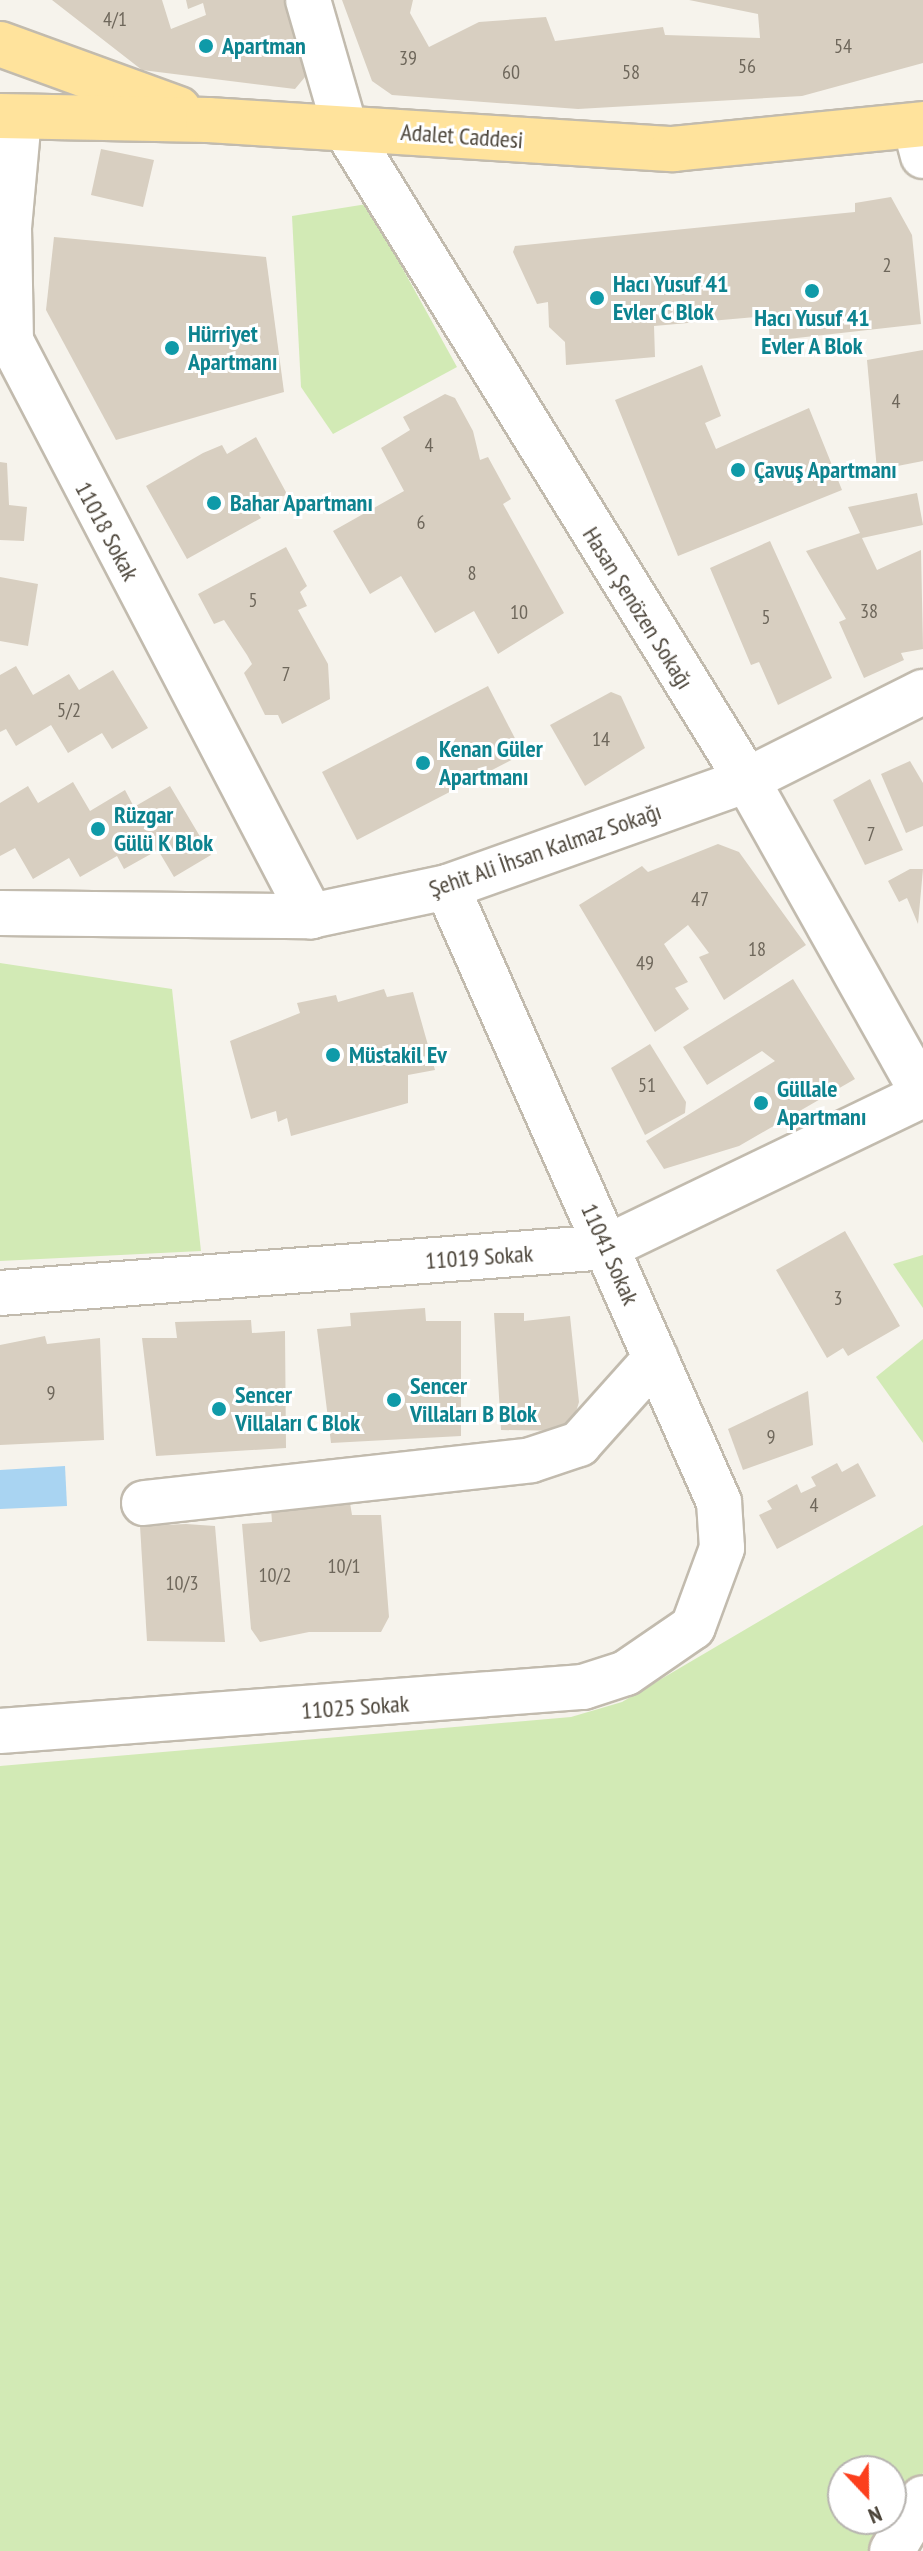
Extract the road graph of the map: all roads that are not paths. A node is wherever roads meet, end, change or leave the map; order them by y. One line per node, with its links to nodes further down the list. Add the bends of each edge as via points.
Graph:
1 (308, 0): 5 (street, Hasan Şenözen Sokağı)
2 (0, 44): 4 (main road)
3 (10, 117): 4 (main road, Adalet Caddesi); 11 (street, 11018 Sokak, via 11,341)
4 (208, 120): 5 (main road, Adalet Caddesi)
5 (345, 128): 6 (main road, Adalet Caddesi, via 673,149); 8 (street, Hasan Şenözen Sokağı)
6 (920, 135)
7 (923, 692): 8 (street, Şehit Ali İhsan Kalmaz Sokağı)
8 (747, 780): 9 (street, Şehit Ali İhsan Kalmaz Sokağı); 12 (street, Hasan Şenözen Sokağı)
9 (447, 887): 11 (street, Şehit Ali İhsan Kalmaz Sokağı); 13 (street, 11041 Sokak)
10 (0, 913): 11 (street, Şehit Ali İhsan Kalmaz Sokağı)
11 (311, 916)
12 (923, 1094): 13 (street, 11019 Sokak)
13 (607, 1247): 14 (street, 11019 Sokak); 15 (street, 11041 Sokak)
14 (0, 1293)
15 (656, 1358): 16 (street, via 626,1383 608,1415 579,1444 531,1460); 17 (street, 11041 Sokak, via 719,1502 722,1548)
16 (144, 1503)
17 (693, 1627): 18 (street, 11025 Sokak, via 626,1673 583,1687)
18 (0, 1731)
19 (923, 2498): 20 (street)
20 (892, 2551)

